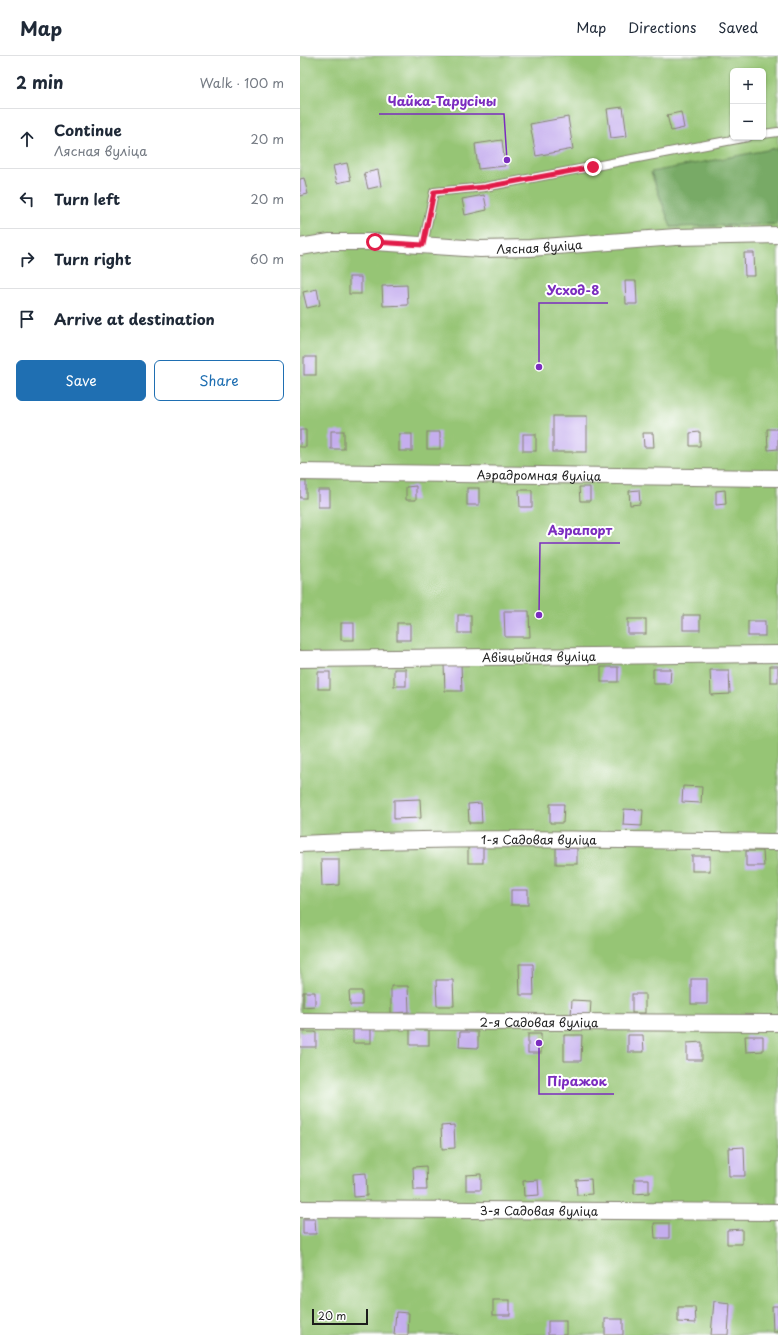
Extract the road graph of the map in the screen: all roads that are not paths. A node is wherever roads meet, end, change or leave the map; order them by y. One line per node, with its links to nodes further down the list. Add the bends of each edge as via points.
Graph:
1 (778, 132): 2 (lane)
2 (766, 134)
3 (732, 140): 5 (lane, via 485,187 434,192)
4 (778, 235): 5 (street, Лясная вуліца, via 676,237 480,249)
5 (423, 245): 6 (street, Лясная вуліца, via 330,242)
6 (300, 247)
7 (300, 472): 8 (street, Аэрадромная вуліца)
8 (778, 478)
9 (778, 654): 10 (street, Авіяцыйная вуліца)
10 (300, 659)
11 (778, 842): 12 (street, 1-я Садовая вуліца, via 520,839 378,840)
12 (300, 844)
13 (300, 1021): 14 (street, 2-я Садовая вуліца)
14 (778, 1023)
15 (300, 1210): 16 (street, 3-я Садовая вуліца)
16 (778, 1212)

